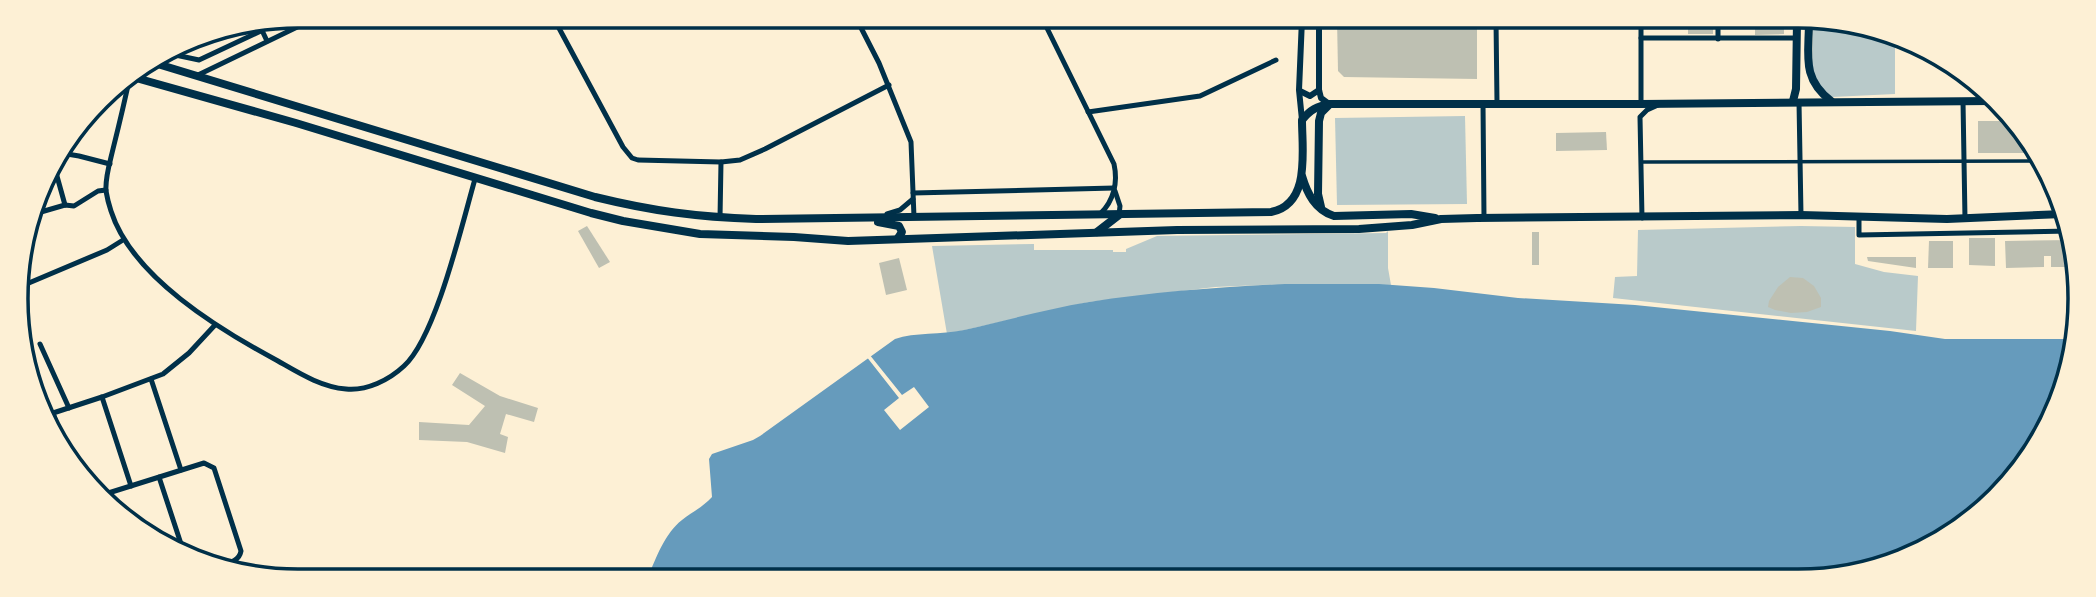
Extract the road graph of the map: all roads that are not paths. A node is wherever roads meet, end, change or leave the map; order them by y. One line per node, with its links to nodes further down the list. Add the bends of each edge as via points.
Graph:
1 (294, 28): 16 (street)
2 (559, 28): 41 (street, via 632,158)
3 (861, 28): 22 (street)
4 (1047, 28): 35 (street)
5 (1302, 28): 24 (street)
6 (1319, 28): 25 (street)
7 (1496, 28): 31 (street)
8 (1641, 28): 13 (street)
9 (1718, 28): 14 (street)
10 (1797, 28): 15 (main road)
11 (1809, 29): 28 (main road, via 1809,75)
12 (262, 30): 16 (street); 17 (street, via 199,60)
13 (1641, 38): 14 (street); 34 (street)
14 (1718, 38): 15 (street)
15 (1797, 38): 27 (main road)
16 (267, 41): 20 (street)
17 (180, 55)
18 (1276, 60): 35 (street, via 1193,98)
19 (162, 65): 20 (main road)
20 (198, 75): 59 (main road, via 595,197)
21 (141, 79): 46 (main road)
22 (889, 85): 41 (street, via 751,156); 49 (street, via 911,142)
23 (127, 90): 43 (street)
24 (1299, 90): 25 (street, via 1310,96); 36 (street)
25 (1319, 90): 33 (street, via 1322,100)
26 (1982, 100): 29 (main road)
27 (1796, 101): 28 (main road); 32 (main road); 39 (street)
28 (1831, 101): 29 (main road)
29 (1963, 101): 38 (street)
30 (1483, 103): 31 (main road); 33 (main road); 61 (street)
31 (1497, 103): 34 (main road)
32 (1661, 103): 34 (main road); 42 (street, via 1640,117)
33 (1330, 104): 36 (main road, via 1317,106); 51 (main road, via 1319,121)
34 (1641, 104)
35 (1088, 112): 47 (street, via 1114,164)
36 (1302, 120): 44 (main road)
37 (70, 154): 43 (street)
38 (1964, 160): 39 (street); 40 (street); 65 (street)
39 (1800, 161): 42 (street); 56 (street)
40 (2031, 161)
41 (721, 162): 59 (street)
42 (1641, 162): 62 (street)
43 (110, 164): 48 (street)
44 (1302, 176): 51 (main road); 55 (main road, via 1293,199 1279,210)
45 (57, 177): 50 (street)
46 (475, 179): 69 (main road, via 591,213 677,231 848,241); 72 (street, via 426,333 405,366 388,378 357,390 332,387)
47 (1114, 188): 49 (street); 54 (street, via 1109,206); 55 (street)
48 (106, 190): 50 (street, via 74,206); 70 (street)
49 (913, 196): 57 (street); 60 (street, via 900,210)
50 (65, 205): 52 (street)
51 (1322, 210): 64 (main road, via 1334,215 1411,214)
52 (42, 212)
53 (2055, 214): 65 (main road)
54 (1100, 215): 55 (main road); 57 (main road)
55 (1119, 215): 66 (main road); 68 (main road)
56 (1801, 215): 58 (main road); 62 (main road)
57 (914, 217): 60 (main road)
58 (1859, 217): 65 (main road); 67 (street, via 1859,234)
59 (720, 218): 63 (main road)
60 (874, 218): 63 (main road)
61 (1484, 218): 62 (main road); 64 (main road)
62 (1642, 218)
63 (854, 219): 69 (main road, via 895,224 902,229)
64 (1441, 219): 66 (main road, via 1359,229)
65 (1965, 219)
66 (1137, 231): 68 (main road)
67 (2060, 232)
68 (1096, 233): 69 (main road)
69 (898, 238)
70 (123, 240): 71 (street); 72 (street, via 162,282)
71 (29, 283)
72 (215, 325): 74 (street, via 173,367)
73 (40, 344): 76 (street)
74 (151, 379): 75 (street); 78 (street)
75 (102, 397): 76 (street); 80 (street)
76 (69, 408): 77 (street)
77 (54, 413)
78 (181, 470): 79 (street); 83 (street, via 204,463 214,468 241,551)
79 (159, 477): 80 (street); 82 (street)
80 (131, 486): 81 (street)
81 (110, 493)
82 (180, 542)
83 (234, 561)

